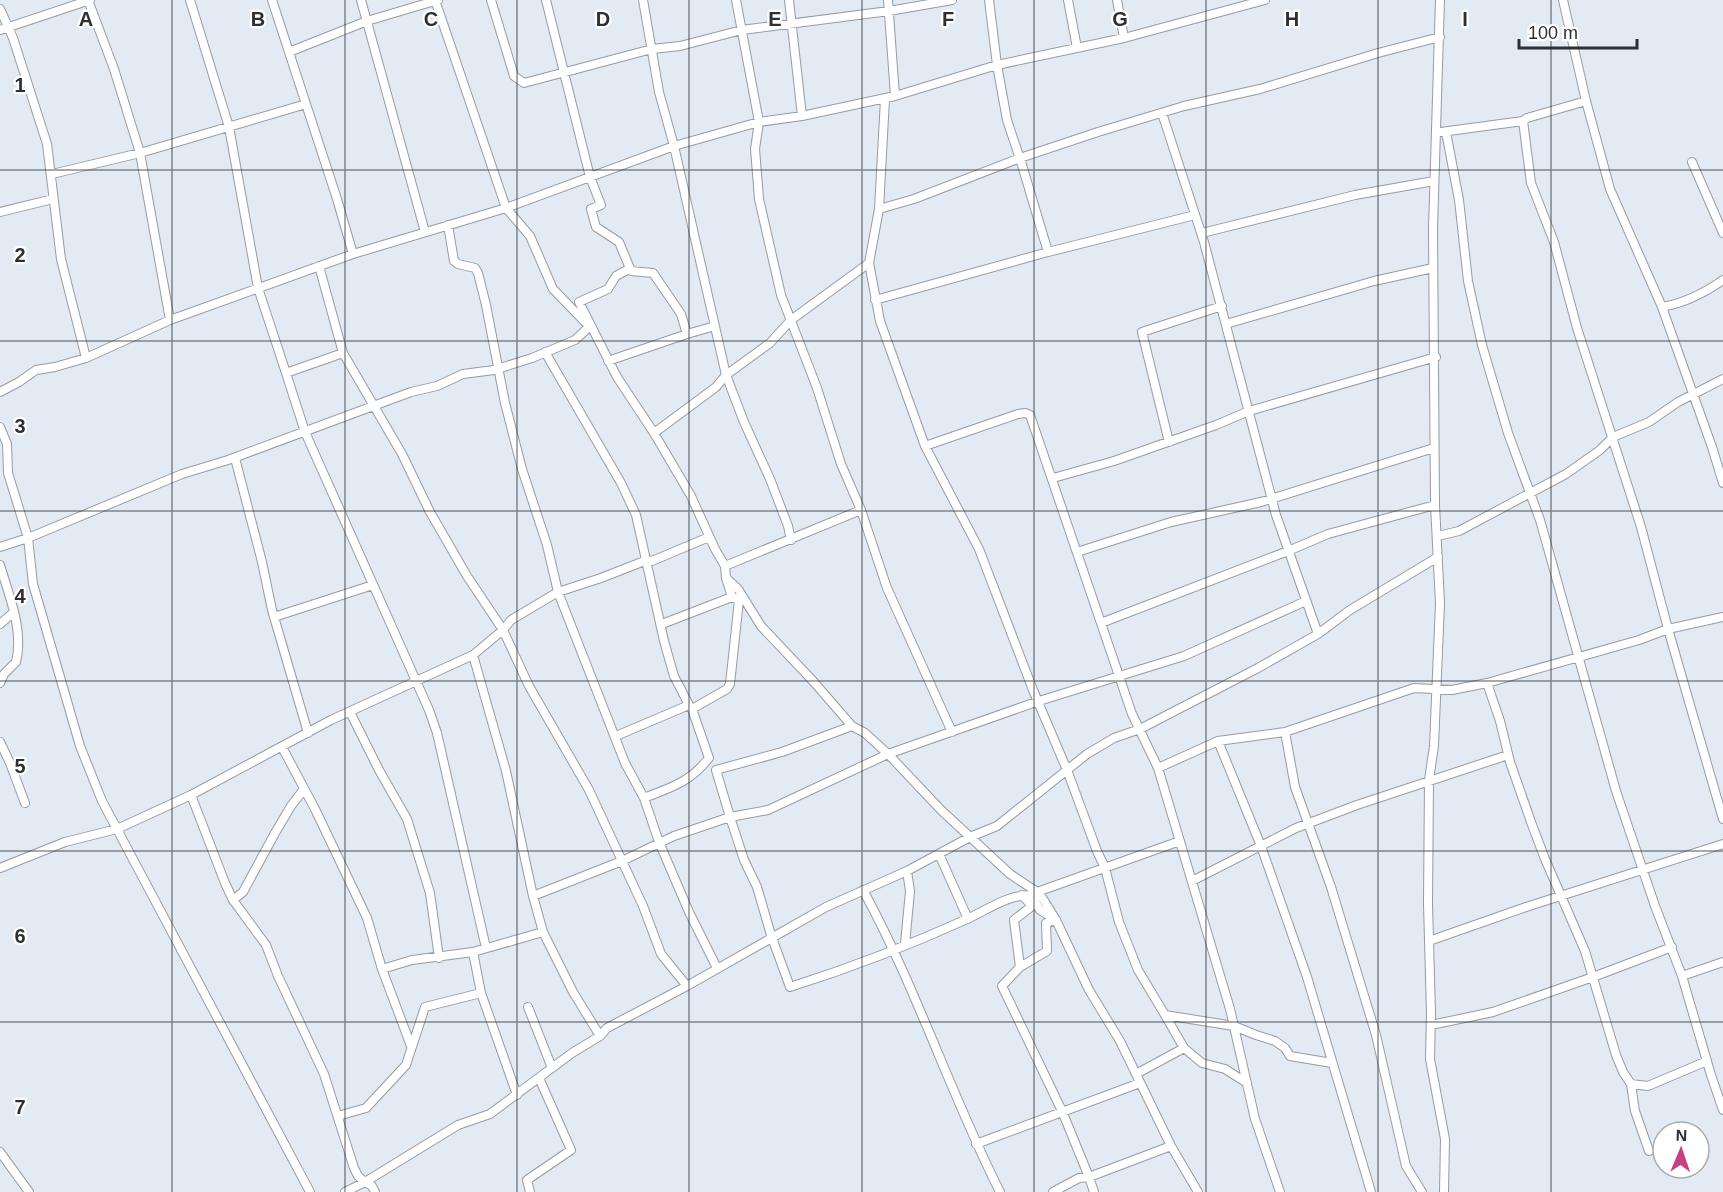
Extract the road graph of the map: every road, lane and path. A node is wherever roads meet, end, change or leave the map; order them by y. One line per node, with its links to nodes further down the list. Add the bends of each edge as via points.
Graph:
1 (89, 0): 23 (street); 43 (street)
2 (190, 0): 39 (street)
3 (272, 0): 29 (street)
4 (362, 0): 21 (street)
5 (436, 0): 21 (street); 50 (street)
6 (491, 0): 31 (street, via 517,80 524,83)
7 (546, 0): 31 (street)
8 (643, 0): 28 (street)
9 (736, 0): 24 (street)
10 (789, 0): 22 (street)
11 (888, 0): 20 (street)
12 (952, 0): 20 (street)
13 (989, 0): 30 (street)
14 (1068, 0): 27 (street)
15 (1117, 0): 26 (street)
16 (1265, 0): 26 (street)
17 (1440, 0): 25 (street)
18 (1563, 0): 33 (street)
19 (0, 9): 23 (street)
20 (889, 10): 22 (street); 32 (street)
21 (367, 21): 29 (street); 55 (street)
22 (791, 23): 24 (street); 36 (street)
23 (4, 29): 46 (street, via 41,121)
24 (742, 30): 28 (street); 38 (street)
25 (1440, 37): 35 (street); 40 (street)
26 (1124, 38): 27 (street)
27 (1077, 48): 30 (street)
28 (652, 49): 31 (street); 42 (street)
29 (289, 52): 34 (street)
30 (997, 66): 32 (street); 44 (street, via 1006,120)
31 (563, 73): 47 (street)
32 (890, 98): 36 (street); 51 (street)
33 (1586, 101): 37 (street); 68 (street, via 1610,189)
34 (306, 104): 39 (street); 59 (street)
35 (1162, 113): 44 (street); 53 (street)
36 (802, 116): 38 (street)
37 (1523, 121): 41 (street); 91 (street, via 1531,183 1554,242)
38 (759, 122): 42 (street); 70 (street, via 755,149 759,199)
39 (229, 127): 43 (street); 65 (street)
40 (1435, 132): 41 (street); 48 (street)
41 (1446, 132): 98 (street, via 1468,281 1482,345)
42 (674, 146): 47 (street); 73 (street)
43 (140, 153): 46 (street); 69 (street)
44 (1020, 158): 51 (street); 58 (street)
45 (1692, 162): 57 (street)
46 (52, 174): 49 (street)
47 (590, 177): 50 (street); 63 (street, via 601,205 591,209 596,226 619,242)
48 (1434, 181): 56 (street, via 1355,195); 62 (street)
49 (53, 199): 52 (street); 78 (street, via 61,258)
50 (506, 208): 54 (street); 72 (street, via 530,236 554,289)
51 (879, 209): 60 (street)
52 (0, 212)
53 (1196, 215): 56 (street); 58 (street)
54 (448, 225): 55 (street); 80 (street, via 454,261 475,268 478,273)
55 (425, 232): 59 (street)
56 (1202, 233): 67 (street)
57 (1723, 233)
58 (1048, 252): 66 (street)
59 (353, 254): 61 (street)
60 (869, 263): 66 (street); 70 (street)
61 (319, 266): 65 (street); 76 (street)
62 (1433, 268): 71 (street); 77 (street)
63 (629, 269): 72 (street, via 616,276 608,289 579,302); 74 (street, via 653,273 681,314)
64 (1723, 280): 68 (street, via 1702,294)
65 (258, 288): 69 (street); 81 (street)
66 (875, 300): 93 (street)
67 (1222, 306): 71 (street); 92 (street, via 1142,332)
68 (1662, 307): 85 (street)
69 (170, 320): 78 (street)
70 (791, 320): 82 (street, via 770,343); 101 (street)
71 (1226, 324): 87 (street)
72 (590, 326): 75 (street, via 575,340); 79 (street)
73 (715, 326): 74 (street); 82 (street)
74 (687, 334): 79 (street)
75 (544, 352): 80 (street); 110 (street, via 621,483 636,515)
76 (343, 353): 81 (street); 86 (street)
77 (1436, 357): 87 (street); 94 (street)
78 (86, 358): 84 (street, via 36,370)
79 (608, 361): 90 (street)
80 (499, 369): 86 (street, via 463,374); 115 (street, via 522,469)
81 (286, 373): 89 (street)
82 (726, 375): 90 (street, via 716,387); 105 (street, via 771,479)
83 (1723, 379): 85 (street)
84 (0, 392)
85 (1693, 394): 91 (street, via 1649,422); 97 (street)
86 (375, 406): 89 (street); 125 (street, via 430,512)
87 (1249, 411): 92 (street); 99 (street)
88 (0, 426): 104 (street, via 8,444 8,473)
89 (305, 432): 95 (street); 114 (street)
90 (654, 433): 103 (street, via 691,496)
91 (1613, 437): 98 (street, via 1566,474); 124 (street)
92 (1169, 442): 96 (street)
93 (925, 446): 96 (street, via 1025,412 1030,416); 134 (street, via 979,549)
94 (1434, 447): 99 (street); 100 (street)
95 (235, 458): 104 (street, via 182,474); 119 (street)
96 (1053, 478): 107 (street)
97 (1723, 483)
98 (1530, 494): 102 (street, via 1459,531); 128 (street)
99 (1272, 498): 107 (street, via 1171,522); 108 (street)
100 (1435, 505): 102 (street); 108 (street, via 1328,534)
101 (861, 510): 105 (street); 139 (street, via 886,588)
102 (1438, 536): 109 (street)
103 (709, 537): 110 (street); 112 (street)
104 (28, 538): 106 (street); 159 (street, via 33,584 80,746)
105 (791, 540): 112 (street)
106 (0, 547)
107 (1077, 552): 121 (street)
108 (1288, 552): 117 (street); 121 (street)
109 (1438, 557): 126 (street); 133 (street)
110 (647, 560): 115 (street); 123 (street)
111 (0, 565): 118 (street)
112 (725, 566): 113 (street)
113 (726, 578): 116 (street); 137 (street, via 738,589 761,626)
114 (374, 585): 119 (street); 130 (street)
115 (558, 592): 125 (street, via 511,620); 142 (street)
116 (732, 597): 123 (street); 148 (street, via 739,600 730,684 692,709)
117 (1306, 601): 126 (street); 129 (street, via 1185,656)
118 (14, 612): 122 (street); 131 (street, via 18,653 15,664)
119 (274, 617): 141 (street)
120 (1723, 617): 124 (street)
121 (1101, 623): 129 (street)
122 (0, 624)
123 (662, 624): 135 (street, via 674,676)
124 (1668, 629): 128 (street); 157 (street)
125 (503, 630): 127 (street); 166 (street, via 529,686 589,790)
126 (1318, 634): 138 (street)
127 (473, 655): 130 (street); 175 (street, via 506,771)
128 (1578, 657): 132 (street); 169 (street)
129 (1120, 675): 134 (street); 138 (street)
130 (417, 681): 136 (street); 185 (street, via 437,733)
131 (0, 683)
132 (1487, 683): 133 (street); 147 (street)
133 (1437, 689): 140 (street, via 1414,688); 151 (street)
134 (1039, 701): 139 (street); 150 (street)
135 (689, 705): 142 (street); 148 (street)
136 (350, 712): 141 (street); 188 (street, via 407,819 430,893)
137 (852, 726): 146 (street, via 866,733); 156 (street, via 782,752 716,770)
138 (1140, 729): 149 (street); 150 (street, via 1113,738)
139 (952, 732): 146 (street)
140 (1285, 732): 143 (street); 158 (street, via 1295,787)
141 (308, 733): 145 (street)
142 (616, 736): 154 (street)
143 (1218, 741): 149 (street); 164 (street)
144 (0, 742): 155 (street)
145 (282, 747): 152 (street); 153 (street)
146 (888, 754): 156 (street, via 768,810); 160 (street)
147 (1508, 754): 151 (street); 176 (street)
148 (710, 758): 154 (street, via 681,784)
149 (1158, 768): 161 (street)
150 (1067, 770): 160 (street, via 997,826); 167 (street)
151 (1429, 780): 158 (street); 182 (street)
152 (304, 789): 177 (street, via 243,892); 192 (street, via 367,918)
153 (191, 795): 159 (street); 177 (street)
154 (644, 798): 162 (street)
155 (25, 803)
156 (730, 818): 162 (street); 181 (street, via 758,887)
157 (1723, 819)
158 (1308, 824): 164 (street); 232 (street, via 1376,1035 1406,1166)
159 (117, 828): 168 (street, via 65,842); 222 (street)
160 (970, 837): 165 (street); 173 (street, via 1010,874)
161 (1180, 841): 167 (street); 171 (street)
162 (659, 842): 166 (street); 191 (street)
163 (1723, 844): 169 (street)
164 (1261, 846): 171 (street); 205 (street)
165 (939, 854): 170 (street); 178 (street)
166 (622, 861): 175 (street); 195 (street, via 661,954)
167 (1105, 867): 173 (street); 198 (street, via 1119,922 1138,970)
168 (0, 868)
169 (1643, 869): 176 (street); 184 (street)
170 (907, 871): 172 (street); 183 (street, via 910,891)
171 (1192, 881): 200 (street)
172 (863, 890): 181 (street); 186 (street)
173 (1037, 892): 179 (street)
174 (1022, 895): 178 (street); 179 (street, via 1032,895 1040,910); 190 (street, via 1032,906 1014,920)
175 (532, 896): 180 (street)
176 (1561, 897): 182 (street); 194 (street)
177 (233, 900): 214 (street, via 270,953 324,1074)
178 (968, 919): 183 (street)
179 (1056, 920): 190 (street, via 1046,922 1047,951); 208 (street)
180 (543, 932): 185 (street); 201 (street)
181 (772, 937): 186 (street, via 790,987); 191 (street)
182 (1429, 941): 199 (street)
183 (905, 944): 186 (street)
184 (1672, 947): 193 (street); 194 (street)
185 (486, 948): 187 (street)
186 (893, 950): 215 (street)
187 (473, 952): 188 (street); 196 (street)
188 (439, 958): 192 (street, via 412,960)
189 (1723, 962): 193 (street)
190 (1020, 967): 213 (street, via 1002,986)
191 (717, 968): 195 (street)
192 (382, 969): 202 (street)
193 (1682, 976): 204 (street)
194 (1593, 977): 199 (street, via 1493,1011); 210 (street, via 1616,1055)
195 (687, 986): 201 (street, via 607,1028)
196 (481, 993): 202 (street, via 425,1007); 211 (street)
197 (528, 1007): 206 (street)
198 (1165, 1015): 200 (street); 203 (street)
199 (1431, 1025): 233 (street, via 1430,1059 1445,1139)
200 (1234, 1026): 205 (street, via 1275,1041 1290,1056); 209 (street)
201 (600, 1036): 206 (street)
202 (412, 1047): 214 (street, via 406,1065 366,1108)
203 (1184, 1048): 208 (street); 209 (street, via 1202,1063 1225,1069)
204 (1707, 1061): 210 (street, via 1648,1086); 212 (street)
205 (1332, 1063): 231 (street)
206 (552, 1068): 207 (street)
207 (539, 1078): 211 (street); 225 (street, via 571,1150 527,1180)
208 (1138, 1079): 213 (street); 216 (street)
209 (1246, 1083): 230 (street)
210 (1631, 1084): 217 (street, via 1635,1111)
211 (516, 1095): 220 (street, via 490,1114 458,1125)
212 (1723, 1110)
213 (1062, 1111): 215 (street); 219 (street)
214 (338, 1116): 220 (street, via 354,1168)
215 (976, 1144): 226 (street)
216 (1171, 1146): 219 (street); 229 (street)
217 (1649, 1151)
218 (0, 1152): 221 (street)
219 (1089, 1177): 227 (street); 228 (street)
220 (365, 1182): 223 (street); 224 (street)
221 (29, 1192)
222 (310, 1192)
223 (345, 1192)
224 (375, 1192)
225 (530, 1192)
226 (1000, 1192)
227 (1053, 1192)
228 (1094, 1192)
229 (1198, 1192)
230 (1280, 1192)
231 (1371, 1192)
232 (1422, 1192)
233 (1444, 1192)

